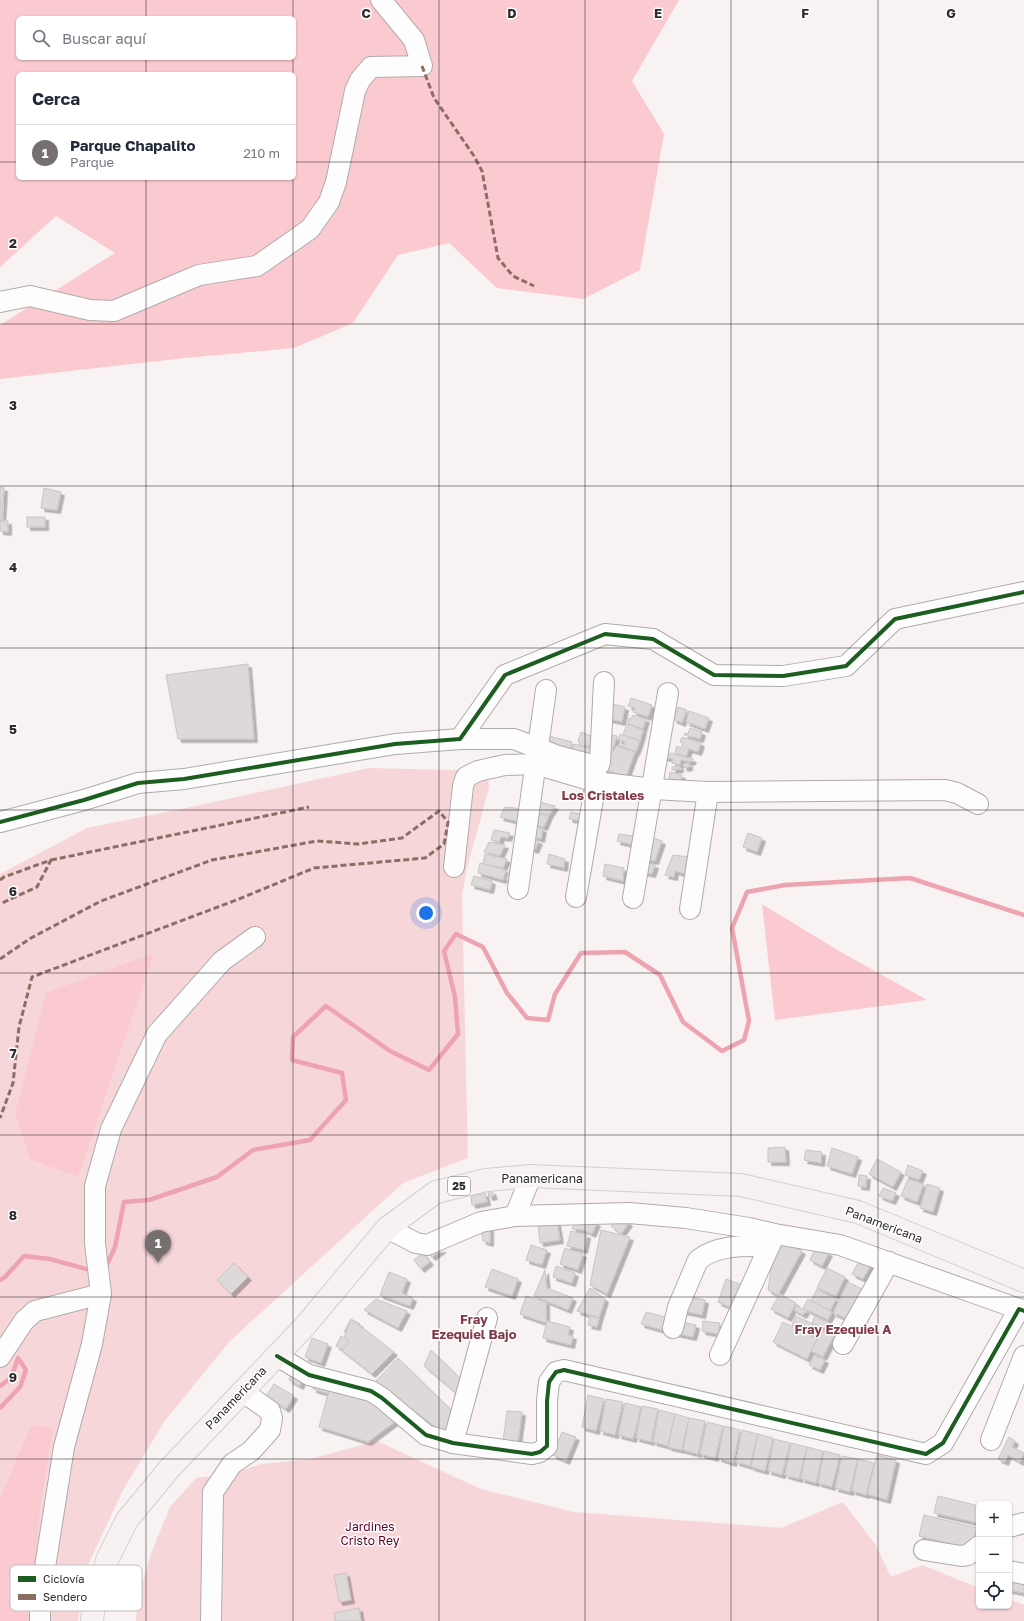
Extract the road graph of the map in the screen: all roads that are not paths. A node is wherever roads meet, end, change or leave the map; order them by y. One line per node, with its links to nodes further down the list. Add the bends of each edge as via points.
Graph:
1 (381, 0): 2 (street, via 414,40 422,66 371,68 360,80 355,91 336,182 329,202 310,230 257,266 199,275 114,311 90,310 30,296)
2 (0, 302)
3 (1024, 592): 7 (street, via 895,619 846,666 783,676 714,675 653,639 605,634 505,675)
4 (604, 682): 8 (street, via 599,765 558,756)
5 (546, 690): 8 (street)
6 (668, 693): 10 (street)
7 (460, 739): 8 (street, via 514,739); 13 (street, via 395,744 184,779 138,782 84,800)
8 (537, 756): 9 (street); 14 (street, via 478,771 466,777); 15 (street)
9 (596, 782): 10 (street); 16 (street)
10 (653, 789): 11 (street); 17 (street)
11 (708, 792): 12 (street, via 945,790); 18 (street)
12 (978, 804)
13 (0, 822)
14 (454, 867)
15 (518, 889)
16 (576, 896)
17 (633, 898)
18 (690, 909)
19 (255, 937): 26 (street, via 222,962 157,1034 111,1129 96,1186 95,1243)
20 (531, 1176): 21 (street); 22 (main road, Panamericana / 25, via 486,1180 436,1192); 25 (main road, Panamericana / 25, via 741,1185 858,1212)
21 (515, 1216): 22 (street, via 481,1222 427,1245 416,1243); 23 (street, via 629,1213 686,1218 749,1228)
22 (386, 1228): 32 (main road, Panamericana / 25)
23 (772, 1240): 24 (street, via 840,1245); 29 (street, via 717,1250 698,1260); 31 (street)
24 (889, 1262): 27 (street); 30 (street)
25 (1024, 1281)
26 (101, 1294): 34 (street, via 35,1311 24,1321); 42 (street, via 92,1344 64,1447)
27 (1021, 1310): 37 (street, via 943,1443 926,1454 564,1370 556,1372 549,1382 547,1446 540,1452 532,1454)
28 (487, 1318): 37 (street)
29 (672, 1328)
30 (843, 1344)
31 (720, 1355)
32 (277, 1356): 35 (main road, Panamericana / 25); 37 (street, via 309,1375 371,1391 426,1435)
33 (1024, 1356): 36 (street)
34 (0, 1357)
35 (242, 1391): 43 (main road, Panamericana / 25, via 170,1468 127,1520); 48 (street, via 270,1411 272,1418 270,1430 251,1451 232,1464 213,1492)
36 (990, 1440)
37 (453, 1443)
38 (1024, 1523): 39 (street)
39 (1012, 1525)
40 (976, 1548): 41 (street, via 961,1556)
41 (924, 1550)
42 (45, 1565)
43 (106, 1565)
44 (1012, 1572): 45 (street)
45 (1024, 1574)
46 (93, 1611): 47 (main road, Panamericana / 25)
47 (92, 1621)
48 (211, 1621)

